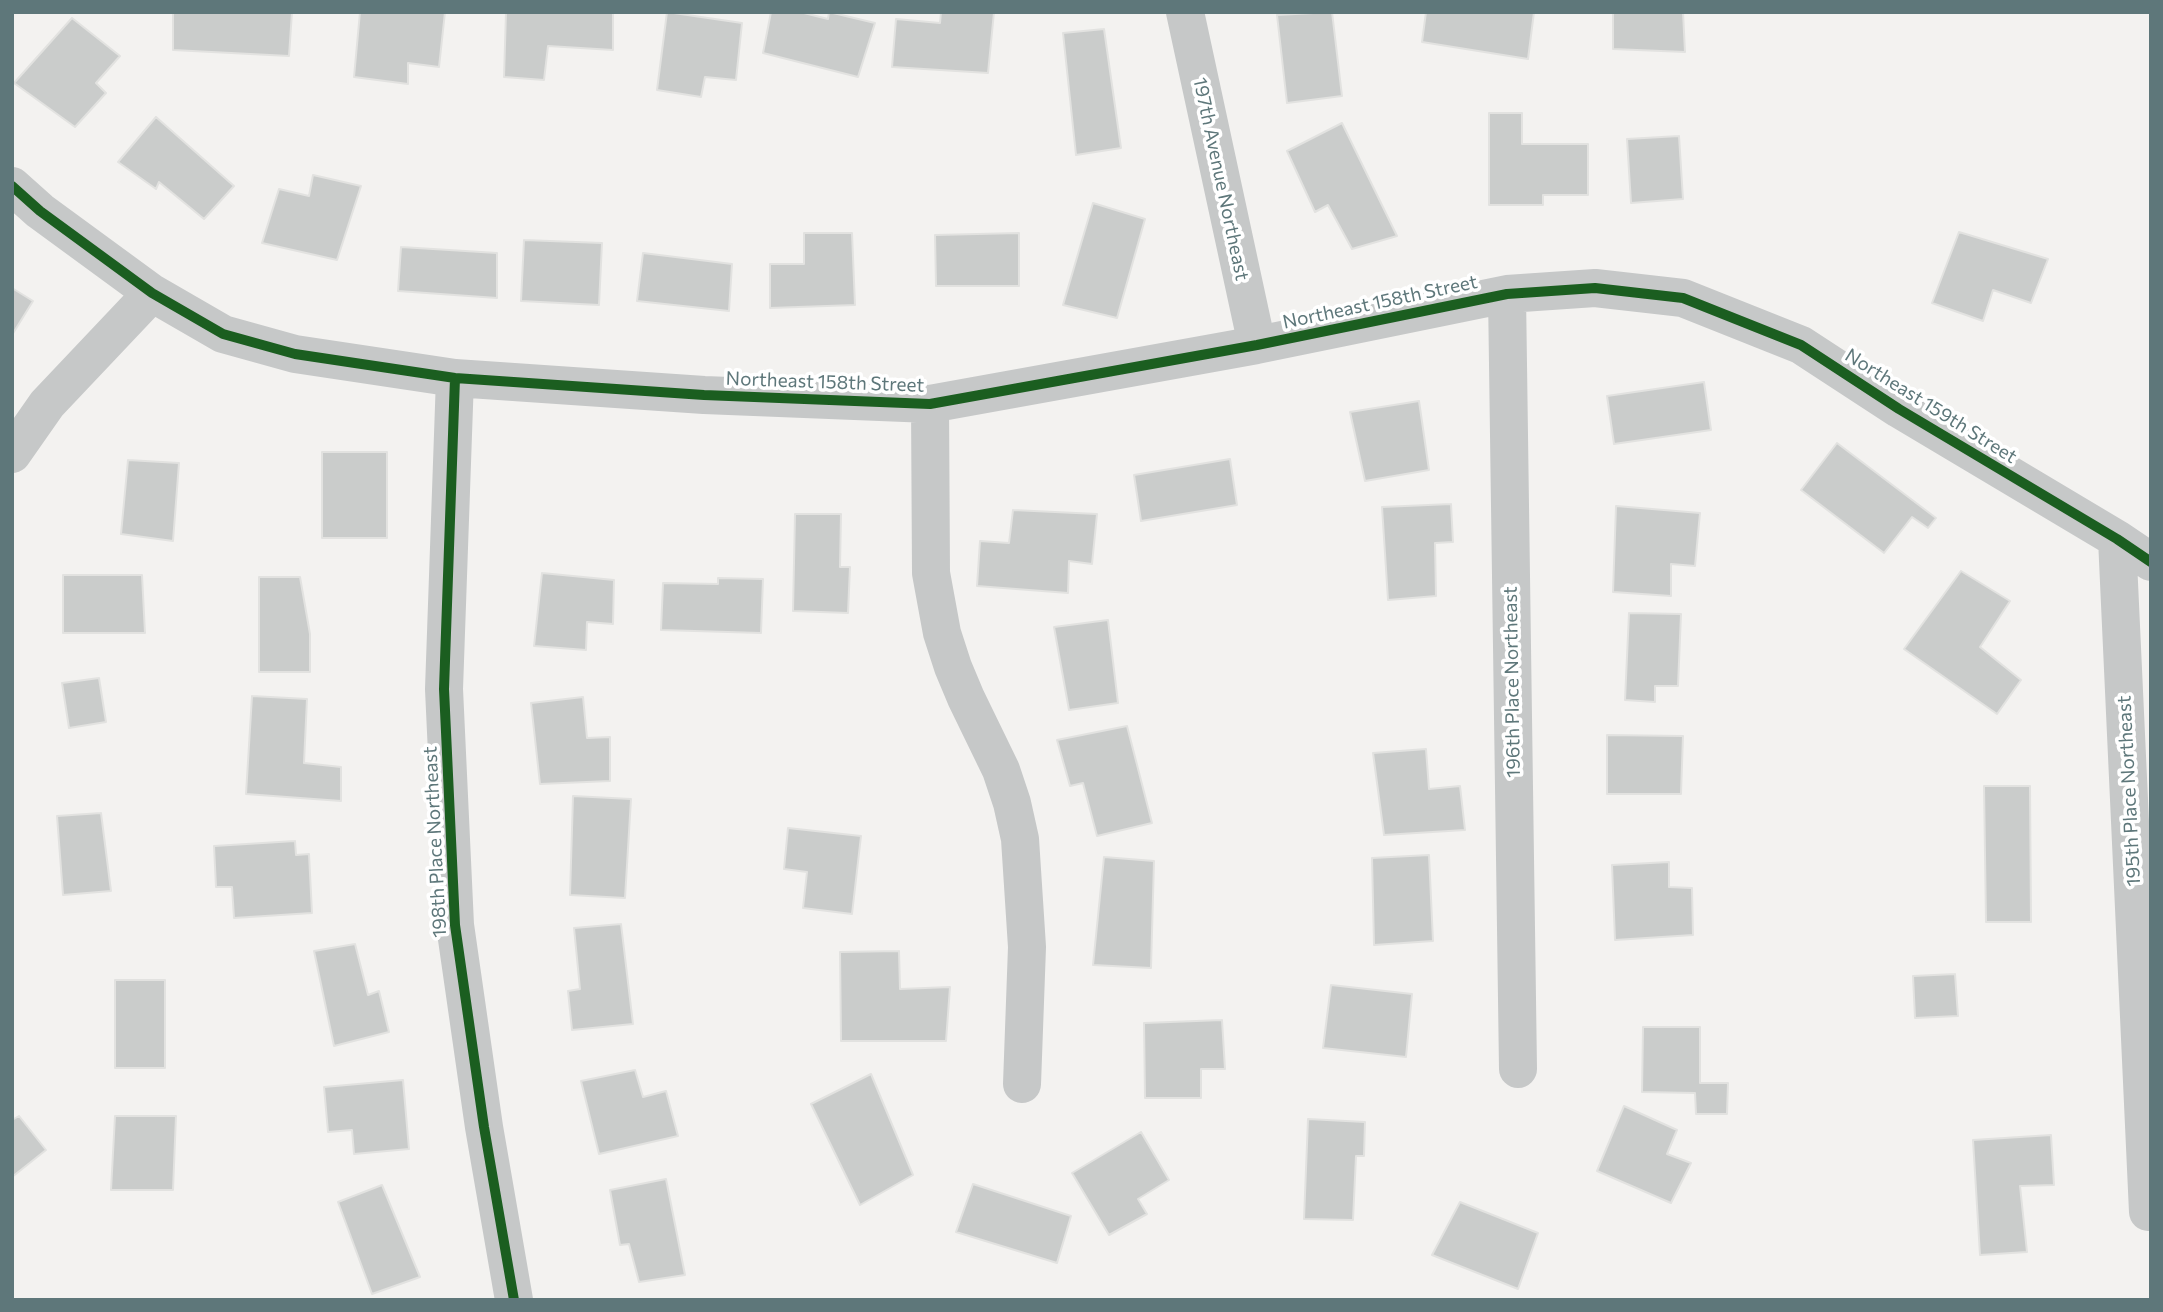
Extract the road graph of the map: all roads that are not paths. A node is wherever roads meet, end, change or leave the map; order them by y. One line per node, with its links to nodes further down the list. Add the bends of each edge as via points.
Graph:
1 (1185, 12): 6 (street, 197th Avenue Northeast)
2 (26, 199): 3 (street, Northeast 158th Street)
3 (152, 293): 7 (street, Northeast 158th Street, via 223,334 295,354); 9 (street, via 47,404)
4 (1507, 294): 5 (street, Northeast 158th Street, via 1595,288); 6 (street, Northeast 158th Street); 12 (street, 196th Place Northeast)
5 (1683, 298): 10 (street, Northeast 159th Street, via 1801,345 1899,410)
6 (1257, 345): 8 (street, Northeast 158th Street)
7 (456, 378): 8 (street, Northeast 158th Street); 15 (street, 198th Place Northeast, via 444,689 456,925)
8 (930, 404): 13 (street, via 931,573 943,633 965,698 1001,770 1020,839 1027,947)
9 (12, 454)
10 (2117, 539): 11 (street, Northeast 159th Street); 14 (street, 195th Place Northeast)
11 (2151, 562)
12 (1518, 1069)
13 (1021, 1084)
14 (2148, 1212)
15 (514, 1300)

